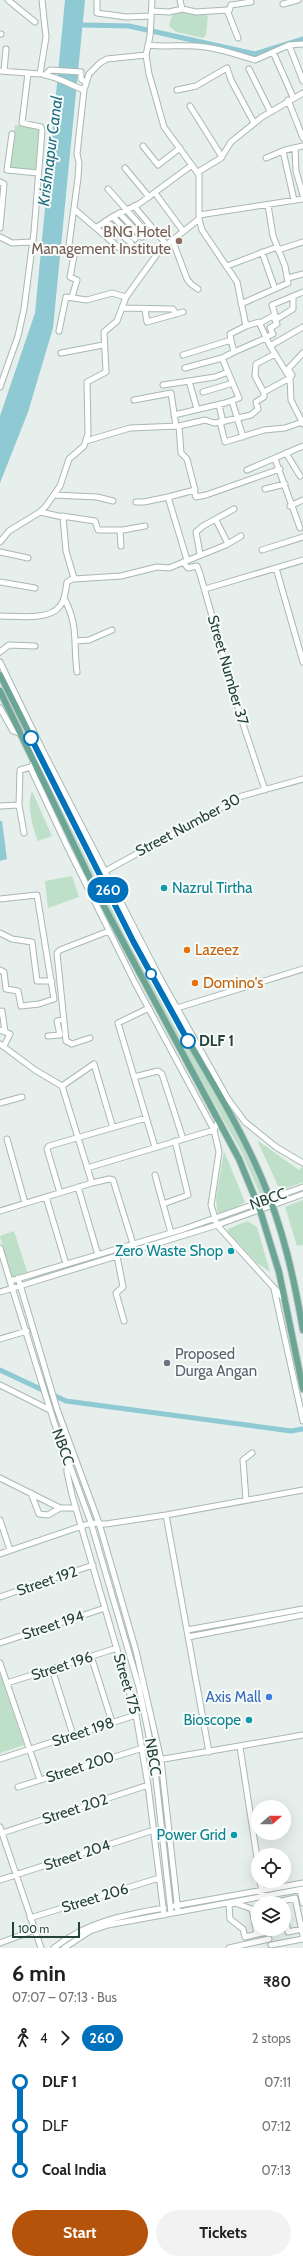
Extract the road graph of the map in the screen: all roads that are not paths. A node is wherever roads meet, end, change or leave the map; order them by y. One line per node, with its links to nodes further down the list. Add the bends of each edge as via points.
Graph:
1 (8, 0): 12 (street)
2 (42, 0): 23 (street, via 46,38)
3 (97, 0): 11 (street, via 97,13 126,17)
4 (152, 0): 11 (street)
5 (180, 0): 9 (street)
6 (298, 0): 8 (street)
7 (250, 2): 10 (street, via 231,5)
8 (283, 4)
9 (182, 9): 10 (street, via 196,12); 11 (street)
10 (229, 11): 13 (street)
11 (152, 14): 16 (street)
12 (35, 22)
13 (238, 38)
14 (289, 44): 15 (street); 18 (street); 25 (street)
15 (303, 44)
16 (148, 45): 18 (street, via 195,46 230,52 255,60); 19 (street)
17 (6, 49): 21 (street)
18 (273, 52): 29 (street)
19 (146, 55): 24 (street, via 107,59 92,70); 38 (street, via 164,128)
20 (249, 69): 31 (street)
21 (2, 71): 22 (street)
22 (28, 73): 23 (street); 46 (street, via 22,122 42,128)
23 (42, 74): 24 (street, via 50,70 81,72 81,78); 26 (street, via 57,77)
24 (85, 82): 26 (street)
25 (303, 82)
26 (84, 90): 56 (street)
27 (177, 90): 32 (street, via 196,86 227,68)
28 (303, 93): 29 (street)
29 (290, 99): 31 (street); 33 (street)
30 (190, 106): 41 (street)
31 (270, 111): 32 (street)
32 (254, 123): 41 (street, via 231,142)
33 (301, 128): 35 (street)
34 (12, 134): 46 (street, via 7,170)
35 (303, 138)
36 (143, 146): 38 (street, via 158,165)
37 (303, 146): 39 (street)
38 (180, 148): 43 (street)
39 (295, 148): 40 (street); 50 (street, via 296,171)
40 (283, 151): 42 (street); 53 (street)
41 (222, 157): 45 (street)
42 (266, 158)
43 (192, 165): 45 (street); 49 (street)
44 (125, 168): 51 (street)
45 (198, 172): 60 (street)
46 (38, 173): 67 (street)
47 (0, 182): 63 (street, via 4,184)
48 (108, 189): 57 (street)
49 (155, 193): 51 (street); 64 (street)
50 (303, 195)
51 (149, 197): 55 (street)
52 (303, 199): 53 (street)
53 (294, 200): 54 (street)
54 (268, 205): 60 (street); 70 (street)
55 (134, 206): 57 (street); 69 (street)
56 (74, 209): 62 (street); 80 (street, via 68,252 74,257 70,277 77,280)
57 (126, 210): 58 (street); 58 (street, via 144,235)
58 (119, 213): 59 (street)
59 (113, 217): 61 (street); 61 (street, via 133,241)
60 (199, 217): 64 (street); 73 (street, via 202,230)
61 (106, 221): 62 (street)
62 (97, 227): 71 (street)
63 (0, 228)
64 (181, 232): 66 (street)
65 (0, 238): 67 (street, via 12,243)
66 (172, 239): 69 (street); 76 (street, via 187,279)
67 (32, 242): 107 (street, via 20,331)
68 (303, 242): 70 (street)
69 (166, 244): 81 (street)
70 (277, 249): 72 (street); 75 (street)
71 (124, 252)
72 (262, 252): 73 (street); 77 (street)
73 (227, 266): 82 (street, via 237,282)
74 (303, 274): 75 (street)
75 (288, 278): 77 (street, via 288,284)
76 (198, 289)
77 (275, 289): 82 (street)
78 (303, 292): 79 (street)
79 (293, 296): 87 (street, via 272,305 275,315); 91 (street, via 293,309 275,320 277,324 270,328 273,334)
80 (72, 297): 81 (street, via 87,300 112,293); 90 (street, via 65,298)
81 (126, 297): 83 (street)
82 (241, 304): 88 (street)
83 (122, 308): 84 (street); 93 (street, via 116,322 104,332)
84 (145, 310): 86 (street, via 174,309); 86 (street, via 147,322)
85 (183, 312): 86 (street)
86 (176, 314)
87 (260, 323): 88 (street); 91 (street)
88 (246, 326): 92 (street, via 230,334)
89 (303, 328): 94 (street)
90 (59, 331)
91 (266, 338): 94 (street); 95 (street)
92 (231, 340): 95 (street); 99 (street)
93 (103, 345): 96 (street); 121 (street, via 106,372 87,382)
94 (270, 346): 98 (street)
95 (234, 352): 100 (street)
96 (61, 353)
97 (303, 353): 103 (street, via 288,369 292,375)
98 (275, 354): 103 (street); 109 (street, via 256,364 255,376)
99 (183, 355)
100 (222, 358): 101 (street); 102 (street)
101 (185, 368)
102 (228, 372): 104 (street); 105 (street)
103 (290, 378): 109 (street); 114 (street, via 291,400)
104 (189, 381): 106 (street); 113 (street)
105 (233, 383): 108 (street); 111 (street, via 239,398)
106 (163, 385)
107 (0, 387)
108 (203, 392)
109 (264, 393): 116 (street, via 264,398 256,402 258,410)
110 (134, 400): 115 (street, via 171,393)
111 (232, 401): 112 (street); 116 (street)
112 (219, 405): 113 (street); 117 (street)
113 (197, 409): 115 (street)
114 (301, 413): 118 (street)
115 (174, 415): 119 (street)
116 (238, 418): 117 (street); 120 (street)
117 (221, 422): 119 (street, via 206,420); 120 (street, via 225,442)
118 (303, 423): 120 (street, via 285,428 266,429)
119 (177, 426): 121 (street, via 126,429); 129 (street, via 181,453 187,459)
120 (243, 437)
121 (86, 441): 131 (street, via 82,449 69,459 60,486)
122 (303, 446): 123 (street)
123 (286, 453): 124 (street); 127 (street)
124 (275, 459): 125 (street); 126 (street)
125 (280, 469): 128 (street); 129 (street, via 206,495 196,497)
126 (246, 470)
127 (300, 476)
128 (285, 484): 130 (street); 136 (street)
129 (194, 490): 132 (street)
130 (265, 490)
131 (54, 495): 134 (street, via 96,497); 138 (street)
132 (168, 497): 135 (street); 154 (street)
133 (303, 500): 136 (street)
134 (112, 501)
135 (136, 502)
136 (290, 506): 142 (street)
137 (234, 509): 140 (street)
138 (40, 512): 139 (street); 146 (street, via 9,531)
139 (62, 516): 143 (street, via 95,521 97,530); 156 (street, via 66,551)
140 (216, 520): 147 (street); 151 (street, via 203,526 196,533)
141 (145, 526): 143 (street)
142 (300, 528)
143 (120, 530): 148 (street)
144 (241, 536): 147 (street)
145 (303, 537): 149 (street)
146 (0, 542)
147 (228, 544): 151 (street)
148 (121, 546)
149 (262, 550)
150 (0, 552): 152 (street)
151 (200, 554): 154 (street)
152 (28, 558)
153 (303, 560): 155 (street)
154 (185, 561): 156 (street, via 169,568 157,567 121,576); 159 (street, Street Number 37, via 187,568 198,568)
155 (276, 568): 159 (street); 167 (street)
156 (74, 579): 160 (street, via 67,582)
157 (0, 582): 158 (street)
158 (35, 588)
159 (205, 589): 176 (street, Street Number 37, via 241,718)
160 (64, 598): 161 (street, via 59,608 50,613 34,616); 163 (street, via 71,611 76,631)
161 (0, 616)
162 (112, 630): 163 (street, via 89,640)
163 (75, 641): 168 (street)
164 (35, 646): 165 (street, via 8,645)
165 (0, 652)
166 (0, 662): 180 (street, via 44,753)
167 (303, 662)
168 (77, 672)
169 (0, 675): 172 (main road)
170 (0, 691): 172 (main road)
171 (0, 708): 172 (street, via 13,731)
172 (22, 730): 173 (main road); 181 (main road)
173 (34, 760): 174 (street); 201 (main road, via 105,909)
174 (31, 767): 177 (street, via 20,770); 183 (street)
175 (303, 779): 176 (street, Street Number 30)
176 (265, 790): 180 (street, Street Number 30, via 242,796)
177 (19, 805): 178 (street); 179 (street)
178 (0, 806)
179 (24, 833)
180 (106, 870): 181 (street, Street Number 30); 189 (street)
181 (100, 874): 218 (main road, via 163,998 240,1132)
182 (0, 899): 187 (street, via 37,895)
183 (109, 931): 188 (street); 191 (street, via 57,953)
184 (0, 933): 187 (street, via 9,939 32,942 37,980)
185 (303, 969): 189 (street)
186 (0, 970): 187 (street, via 4,972 6,989 18,991 21,1006 54,999)
187 (52, 981)
188 (149, 1008): 196 (street, via 118,1023); 203 (street)
189 (176, 1008): 209 (street, via 239,1116)
190 (2, 1011): 192 (street)
191 (61, 1020): 193 (street, via 57,1022 60,1035); 194 (street, via 68,1043)
192 (2, 1030): 195 (street, via 10,1034)
193 (48, 1036)
194 (90, 1038)
195 (2, 1045): 197 (street, via 35,1070)
196 (134, 1077): 200 (street); 206 (street, via 158,1071 162,1074)
197 (62, 1086): 202 (street, via 94,1064); 204 (street)
198 (22, 1097): 199 (street)
199 (0, 1103)
200 (146, 1118): 202 (street); 208 (street)
201 (219, 1120): 203 (street); 219 (main road)
202 (113, 1128): 204 (street)
203 (214, 1130): 206 (street); 225 (street, via 219,1152 211,1199)
204 (79, 1138): 210 (street); 215 (street, via 47,1147)
205 (7, 1139): 220 (street)
206 (183, 1139): 207 (street)
207 (175, 1141): 208 (street); 221 (street, via 188,1195)
208 (155, 1147): 210 (street)
209 (303, 1164)
210 (87, 1168): 212 (street)
211 (155, 1175): 221 (street)
212 (92, 1184): 214 (street); 228 (street, via 113,1180)
213 (303, 1187): 218 (street, NBCC)
214 (78, 1188): 215 (street); 230 (street)
215 (60, 1193): 217 (street)
216 (303, 1194): 222 (street)
217 (46, 1197): 220 (street); 232 (street)
218 (269, 1198): 219 (street, NBCC); 222 (main road)
219 (257, 1202): 223 (main road); 225 (street, NBCC)
220 (25, 1203): 224 (street)
221 (163, 1204): 227 (street)
222 (272, 1205): 223 (street); 240 (main road, via 293,1271)
223 (260, 1210): 226 (street); 239 (main road)
224 (0, 1211)
225 (215, 1218): 226 (street); 227 (street, NBCC)
226 (218, 1226): 231 (street); 237 (street)
227 (171, 1233): 228 (street, NBCC)
228 (133, 1244): 230 (street, NBCC)
229 (0, 1248): 234 (street)
230 (98, 1255): 232 (street, NBCC)
231 (117, 1256): 235 (street); 241 (street, via 123,1287 116,1293)
232 (66, 1264): 233 (street, NBCC)
233 (18, 1278): 234 (street, NBCC); 235 (street)
234 (10, 1281): 236 (street, NBCC)
235 (20, 1286): 236 (street); 246 (street)
236 (13, 1288): 238 (street); 243 (street, NBCC)
237 (274, 1288): 239 (street); 251 (street)
238 (0, 1292)
239 (286, 1303): 247 (main road)
240 (302, 1316): 242 (main road)
241 (124, 1321)
242 (303, 1330)
243 (27, 1331): 244 (street); 246 (street, NBCC)
244 (0, 1339)
245 (0, 1385): 250 (street)
246 (47, 1385): 248 (street, NBCC); 249 (street)
247 (303, 1389)
248 (47, 1397): 249 (street); 250 (street, NBCC)
249 (53, 1397): 263 (street)
250 (50, 1409): 253 (street, NBCC)
251 (303, 1420)
252 (252, 1453): 257 (street, via 243,1460)
253 (67, 1458): 259 (street, Street 175, via 67,1472); 262 (street, NBCC)
254 (0, 1478): 256 (street)
255 (303, 1490): 257 (street)
256 (31, 1493): 258 (street); 258 (street, via 39,1514 48,1515)
257 (246, 1500): 260 (street)
258 (60, 1508): 259 (street)
259 (76, 1508): 264 (street, Street 175)
260 (166, 1515): 263 (street); 272 (street)
261 (0, 1520): 265 (street)
262 (91, 1523): 263 (street); 264 (street); 290 (street, NBCC, via 139,1687)
263 (99, 1523): 289 (street, via 136,1651)
264 (81, 1527): 265 (street); 267 (street, Street 175)
265 (10, 1550): 266 (street)
266 (0, 1554)
267 (93, 1565): 268 (street, Street 192); 269 (street, Street 175)
268 (0, 1597)
269 (105, 1608): 274 (street, Street 194); 275 (street, Street 175)
270 (303, 1610): 272 (street)
271 (303, 1615): 273 (street)
272 (187, 1630): 273 (street)
273 (188, 1637): 287 (street)
274 (0, 1643)
275 (117, 1648): 276 (street, Street 196); 280 (street, Street 175)
276 (91, 1656): 278 (street, Street 196); 281 (street)
277 (0, 1663): 279 (street)
278 (52, 1669): 279 (street, Street 196); 282 (street)
279 (7, 1683): 286 (street)
280 (136, 1715): 281 (street, Street 198); 285 (street, Street 175)
281 (112, 1722): 282 (street, Street 198)
282 (73, 1735): 286 (street, Street 198)
283 (303, 1735): 284 (street)
284 (240, 1747): 287 (street); 297 (street)
285 (143, 1748): 291 (street, Street 200); 292 (street, Street 175)
286 (30, 1749): 288 (street, Street 198); 291 (street)
287 (209, 1752): 289 (street)
288 (0, 1759)
289 (161, 1760): 290 (street); 311 (street)
290 (154, 1761): 312 (street, NBCC)
291 (40, 1780): 293 (street, Street 200)
292 (148, 1785): 295 (street, Street 175); 296 (street, Street 202)
293 (18, 1787)
294 (0, 1827): 296 (street)
295 (154, 1830): 298 (street, Street 204); 299 (street, Street 175)
296 (2, 1836): 298 (street)
297 (256, 1848)
298 (16, 1875): 300 (street, Street 204); 317 (street)
299 (159, 1878): 313 (street, Street 175); 317 (street, Street 206)
300 (0, 1880)
301 (303, 1883): 302 (street)
302 (262, 1890): 306 (street); 311 (street)
303 (301, 1890): 304 (street); 310 (street)
304 (291, 1891): 305 (street); 309 (street)
305 (282, 1893): 306 (street); 307 (street)
306 (263, 1896)
307 (282, 1896)
308 (251, 1898): 314 (street)
309 (292, 1899): 318 (street, via 295,1898)
310 (303, 1901)
311 (176, 1906): 312 (street); 314 (street)
312 (170, 1907): 313 (street); 315 (street, NBCC)
313 (162, 1908): 316 (street, Street 175); 330 (street, via 95,1923 76,1932)
314 (178, 1912): 315 (street)
315 (171, 1913): 316 (street)
316 (164, 1915): 327 (street, via 100,1928)
317 (30, 1918): 319 (street)
318 (302, 1929): 320 (street); 323 (street)
319 (35, 1930): 326 (street); 329 (street)
320 (291, 1931)
321 (257, 1934): 321 (street, via 252,1909 235,1903 229,1905 230,1919 243,1928 245,1937)
322 (269, 1936): 324 (street)
323 (303, 1936)
324 (269, 1939): 328 (street); 332 (street)
325 (303, 1939): 328 (street)
326 (0, 1943)
327 (70, 1946): 331 (street)
328 (271, 1947)
329 (41, 1948)
330 (54, 1948)
331 (64, 1948)
332 (230, 1948)

